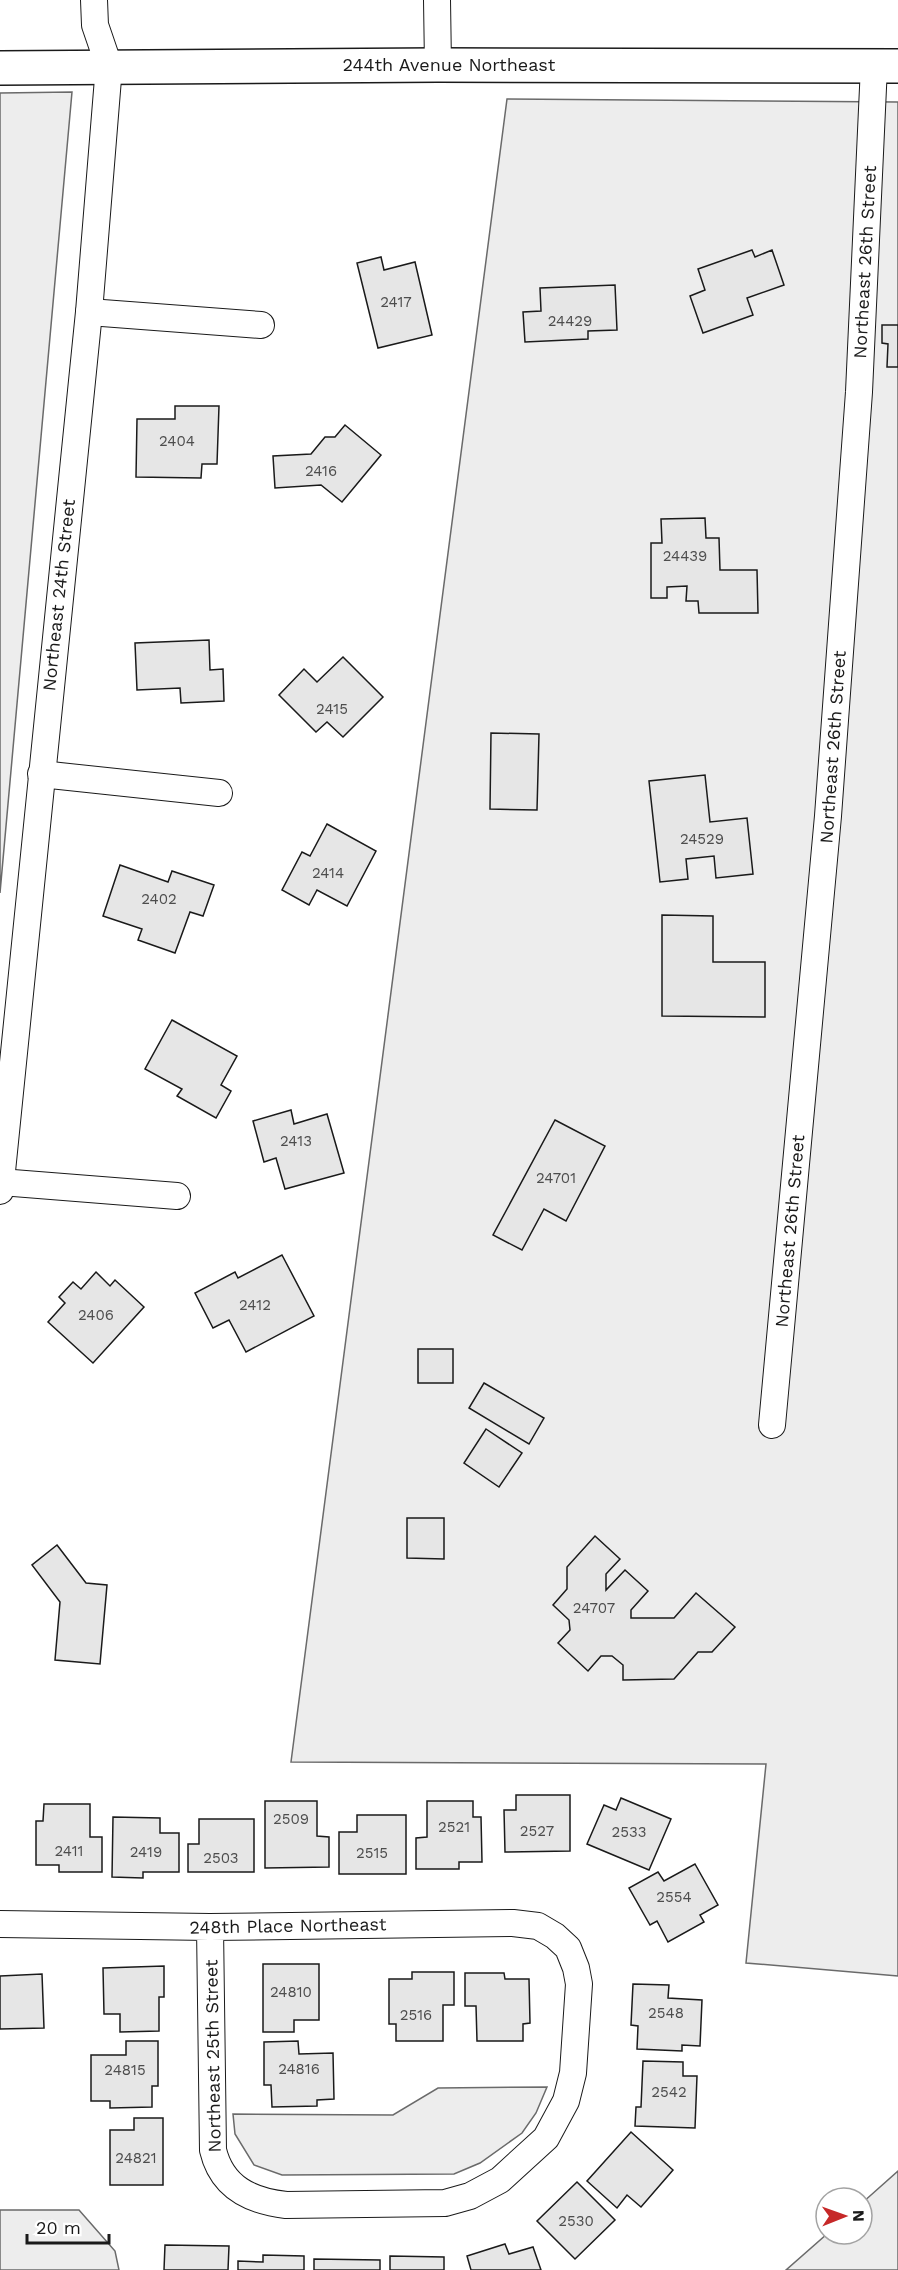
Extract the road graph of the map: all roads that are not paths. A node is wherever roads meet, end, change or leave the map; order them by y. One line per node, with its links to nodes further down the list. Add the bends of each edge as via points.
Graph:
1 (94, 0): 4 (street, Northeast 24th Street, via 95,25)
2 (437, 0): 3 (street)
3 (438, 65): 4 (street, 244th Avenue Northeast); 5 (street, 244th Avenue Northeast)
4 (109, 66): 6 (street, 244th Avenue Northeast); 7 (street, Northeast 24th Street)
5 (886, 66): 14 (street, Northeast 26th Street, via 831,781)
6 (0, 68)
7 (89, 312): 8 (street); 9 (street, Northeast 24th Street)
8 (261, 326)
9 (41, 774): 10 (street); 11 (street, Northeast 24th Street)
10 (219, 793)
11 (0, 1182): 12 (street, Northeast 24th Street); 13 (street)
12 (0, 1191)
13 (177, 1196)
14 (772, 1425)
15 (0, 1924): 16 (street, 248th Place Northeast)
16 (210, 1927): 17 (street, Northeast 25th Street, via 213,2150 216,2165); 17 (street, 248th Place Northeast, via 513,1923 538,1926 568,1948 579,1984 573,2073 566,2101 546,2138 500,2180 470,2196 445,2203 298,2205 265,2202 245,2195)
17 (228, 2181)

